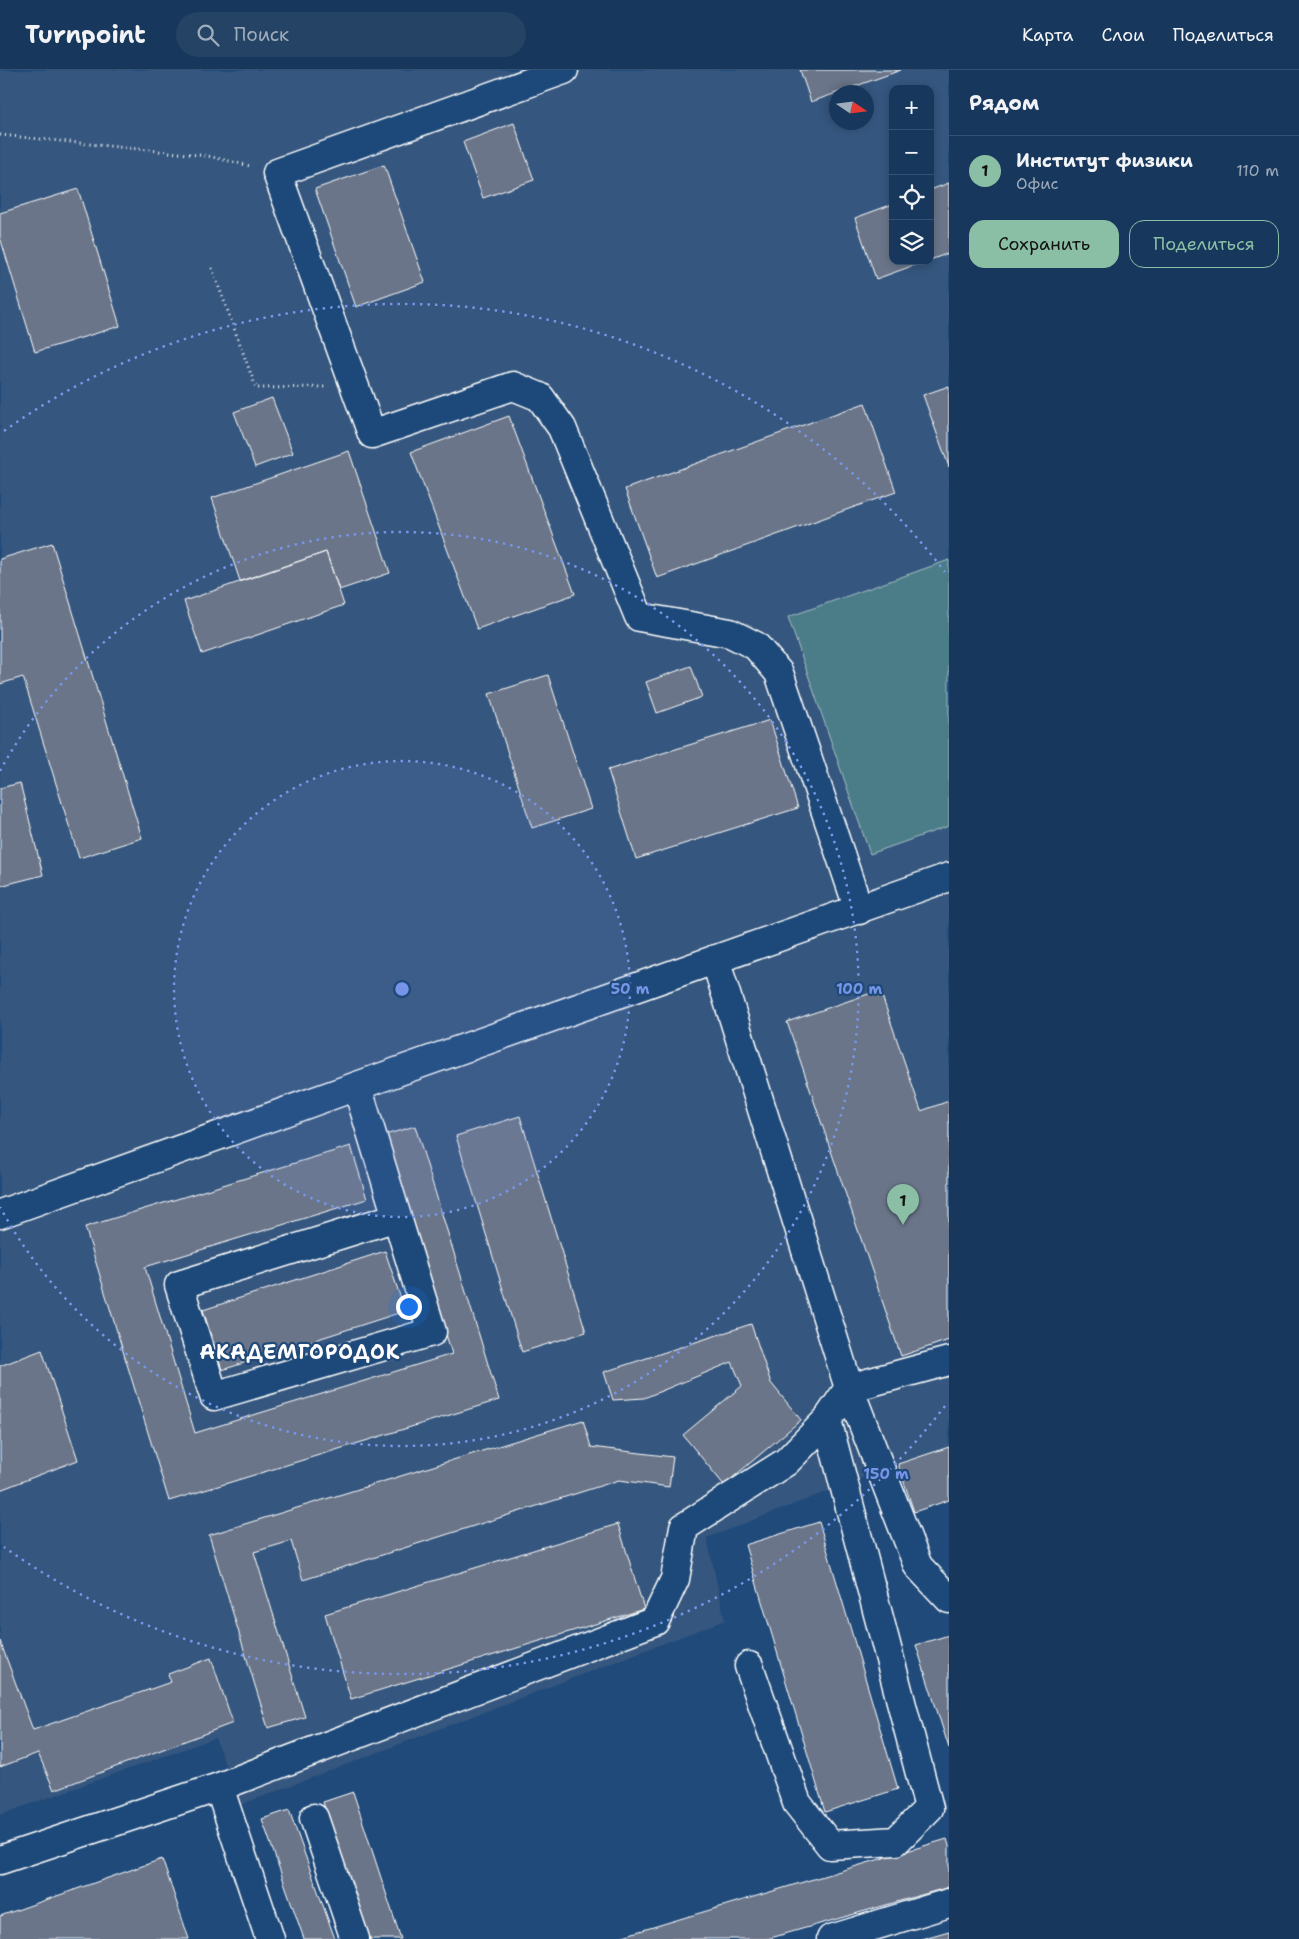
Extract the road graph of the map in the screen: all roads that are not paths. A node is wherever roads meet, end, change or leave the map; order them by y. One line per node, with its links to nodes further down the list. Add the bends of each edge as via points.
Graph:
1 (564, 70): 3 (lane, via 277,173 372,434 513,386 540,397 562,428 639,617 730,633 756,646 779,673)
2 (949, 877): 3 (lane)
3 (859, 910): 4 (lane)
4 (715, 959): 5 (lane); 9 (lane)
5 (357, 1086): 6 (lane); 7 (lane)
6 (0, 1214)
7 (397, 1217): 7 (lane, via 432,1332 214,1396 178,1285)
8 (949, 1361): 9 (lane)
9 (850, 1388): 10 (lane); 11 (lane, via 918,1566)
10 (827, 1420): 12 (lane, via 929,1808 896,1841 830,1845 797,1803); 13 (lane, via 786,1462 684,1527 675,1579 655,1621)
11 (949, 1599)
12 (749, 1666)
13 (219, 1787): 15 (lane); 17 (lane)
14 (314, 1818): 18 (lane)
15 (0, 1860)
16 (949, 1903): 19 (lane)
17 (270, 1939)
18 (355, 1939)
19 (831, 1939)

